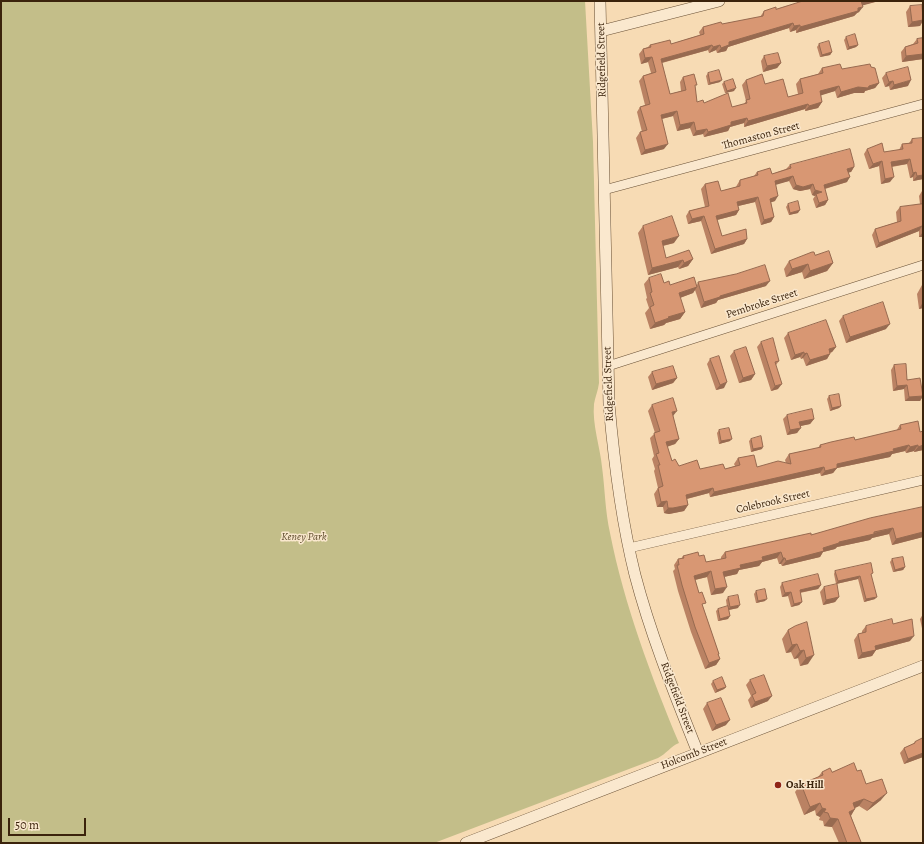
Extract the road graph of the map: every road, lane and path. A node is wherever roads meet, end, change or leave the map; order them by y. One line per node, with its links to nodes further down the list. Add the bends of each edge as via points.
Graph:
1 (600, 1): 3 (street, Ridgefield Street)
2 (719, 1): 3 (street)
3 (601, 31): 5 (street, Ridgefield Street)
4 (923, 104): 5 (street, Thomaston Street)
5 (604, 190): 7 (street, Ridgefield Street)
6 (923, 265): 7 (street, Pembroke Street)
7 (608, 366): 9 (street, Ridgefield Street, via 614,460)
8 (923, 480): 9 (street, Colebrook Street)
9 (629, 548): 11 (street, Ridgefield Street, via 642,601 658,649)
10 (923, 666): 11 (street, Holcomb Street)
11 (698, 753): 12 (street, Holcomb Street)
12 (466, 843)

